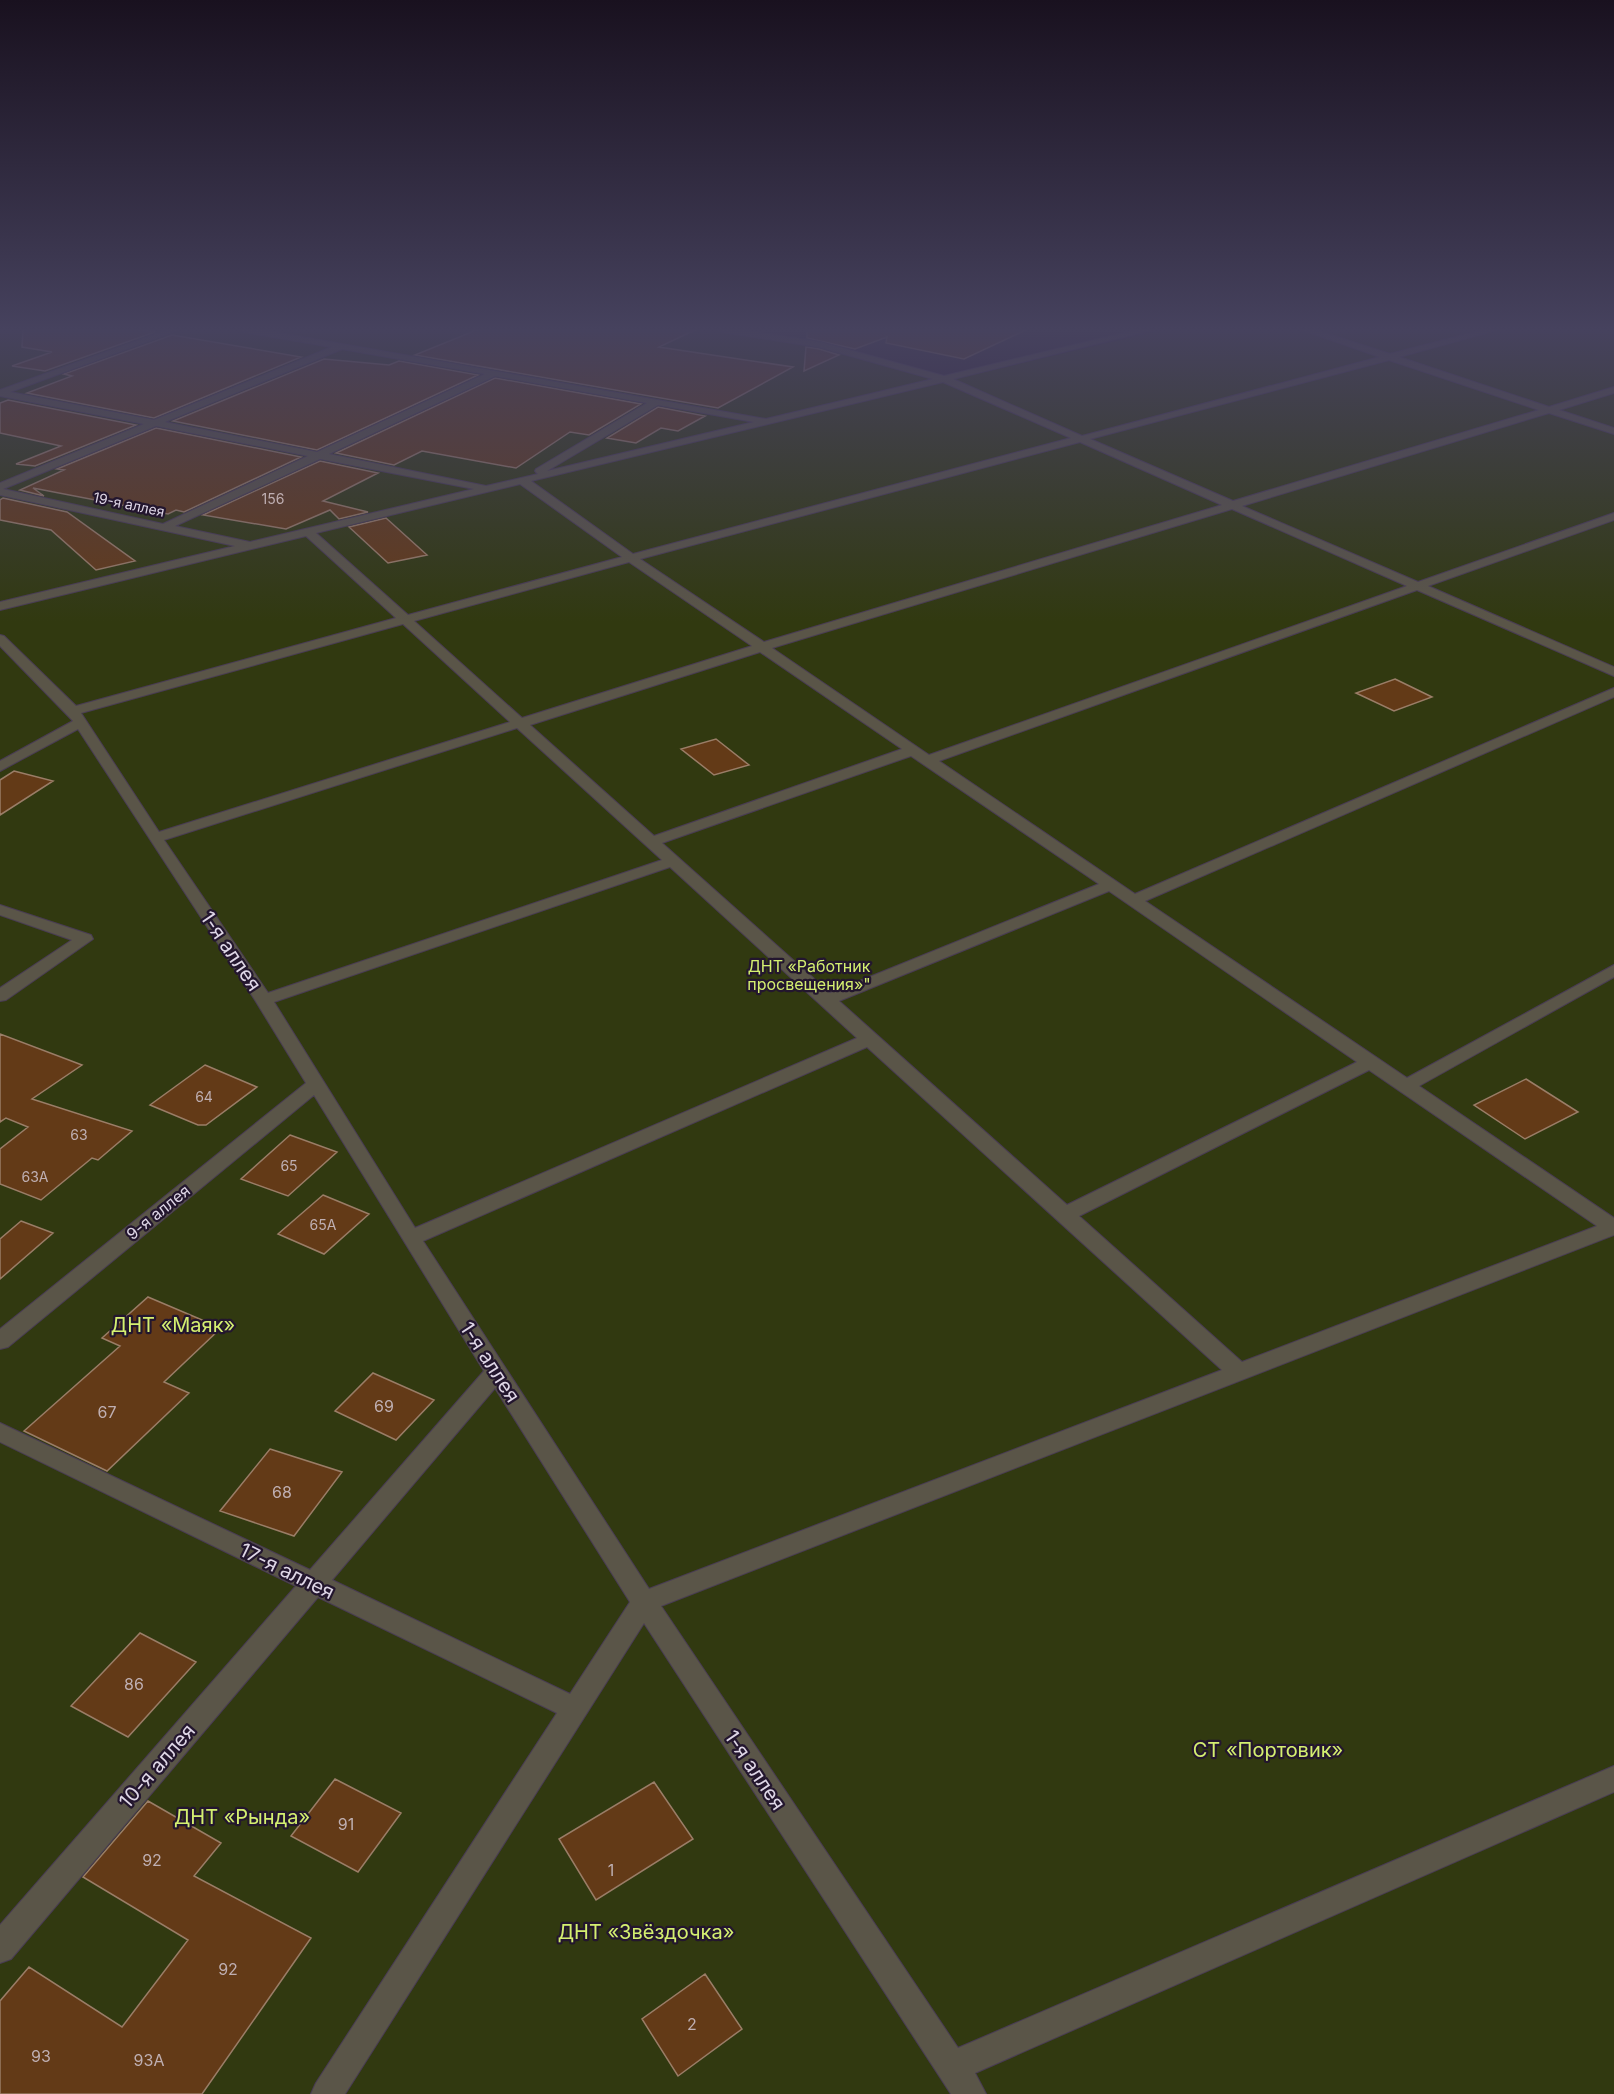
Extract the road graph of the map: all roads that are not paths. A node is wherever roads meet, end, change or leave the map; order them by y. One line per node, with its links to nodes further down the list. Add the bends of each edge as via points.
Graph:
1 (145, 427): 12 (street)
2 (173, 427): 10 (street)
3 (379, 427): 10 (street)
4 (614, 427): 11 (street)
5 (746, 427): 11 (street)
6 (1055, 427): 9 (street)
7 (1124, 427): 9 (street)
8 (1490, 427): 15 (street)
9 (1081, 438): 15 (street); 20 (street)
10 (318, 455): 13 (street); 17 (street)
11 (523, 481): 13 (street); 20 (street)
12 (0, 487)
13 (488, 489): 18 (street)
14 (0, 492): 17 (street, 19-я аллея)
15 (1232, 505): 21 (street); 25 (street)
16 (1614, 516): 21 (street)
17 (165, 527): 19 (street, 19-я аллея)
18 (308, 532): 19 (street); 23 (street)
19 (252, 546): 22 (street)
20 (631, 558): 23 (street); 25 (street)
21 (1418, 586): 26 (street); 31 (street)
22 (0, 606)
23 (405, 620): 28 (street); 29 (street)
24 (0, 639): 28 (street, 1-я аллея)
25 (762, 647): 29 (street); 30 (street)
26 (1614, 672)
27 (1614, 692): 37 (street)
28 (77, 716): 32 (street); 33 (street, 1-я аллея)
29 (520, 723): 33 (street); 34 (street)
30 (914, 750): 31 (street); 34 (street)
31 (928, 760): 36 (street)
32 (0, 767)
33 (155, 838): 41 (street, 1-я аллея)
34 (651, 842): 35 (street)
35 (673, 861): 41 (street); 42 (street)
36 (1111, 885): 37 (street); 42 (street)
37 (1134, 900): 44 (street)
38 (0, 910): 40 (street, via 85,939)
39 (1614, 970): 46 (street)
40 (0, 996)
41 (264, 1000): 45 (street, 1-я аллея)
42 (827, 1000): 43 (street)
43 (870, 1040): 47 (street); 49 (street)
44 (1371, 1062): 46 (street); 47 (street)
45 (316, 1084): 49 (street, 1-я аллея); 50 (street, 9-я аллея)
46 (1406, 1086): 48 (street)
47 (1065, 1214): 52 (street)
48 (1614, 1227): 52 (street)
49 (411, 1238): 51 (street, 1-я аллея)
50 (0, 1341)
51 (496, 1372): 54 (street, 10-я аллея); 55 (street, 1-я аллея)
52 (1239, 1372): 55 (street)
53 (0, 1432): 54 (street, 17-я аллея)
54 (315, 1584): 56 (street, 17-я аллея); 58 (street, 10-я аллея)
55 (644, 1602): 56 (street); 59 (street, 1-я аллея)
56 (575, 1709): 60 (street)
57 (1614, 1779): 59 (street)
58 (0, 1948)
59 (952, 2067): 61 (street, 1-я аллея)
60 (327, 2094)
61 (970, 2094)

